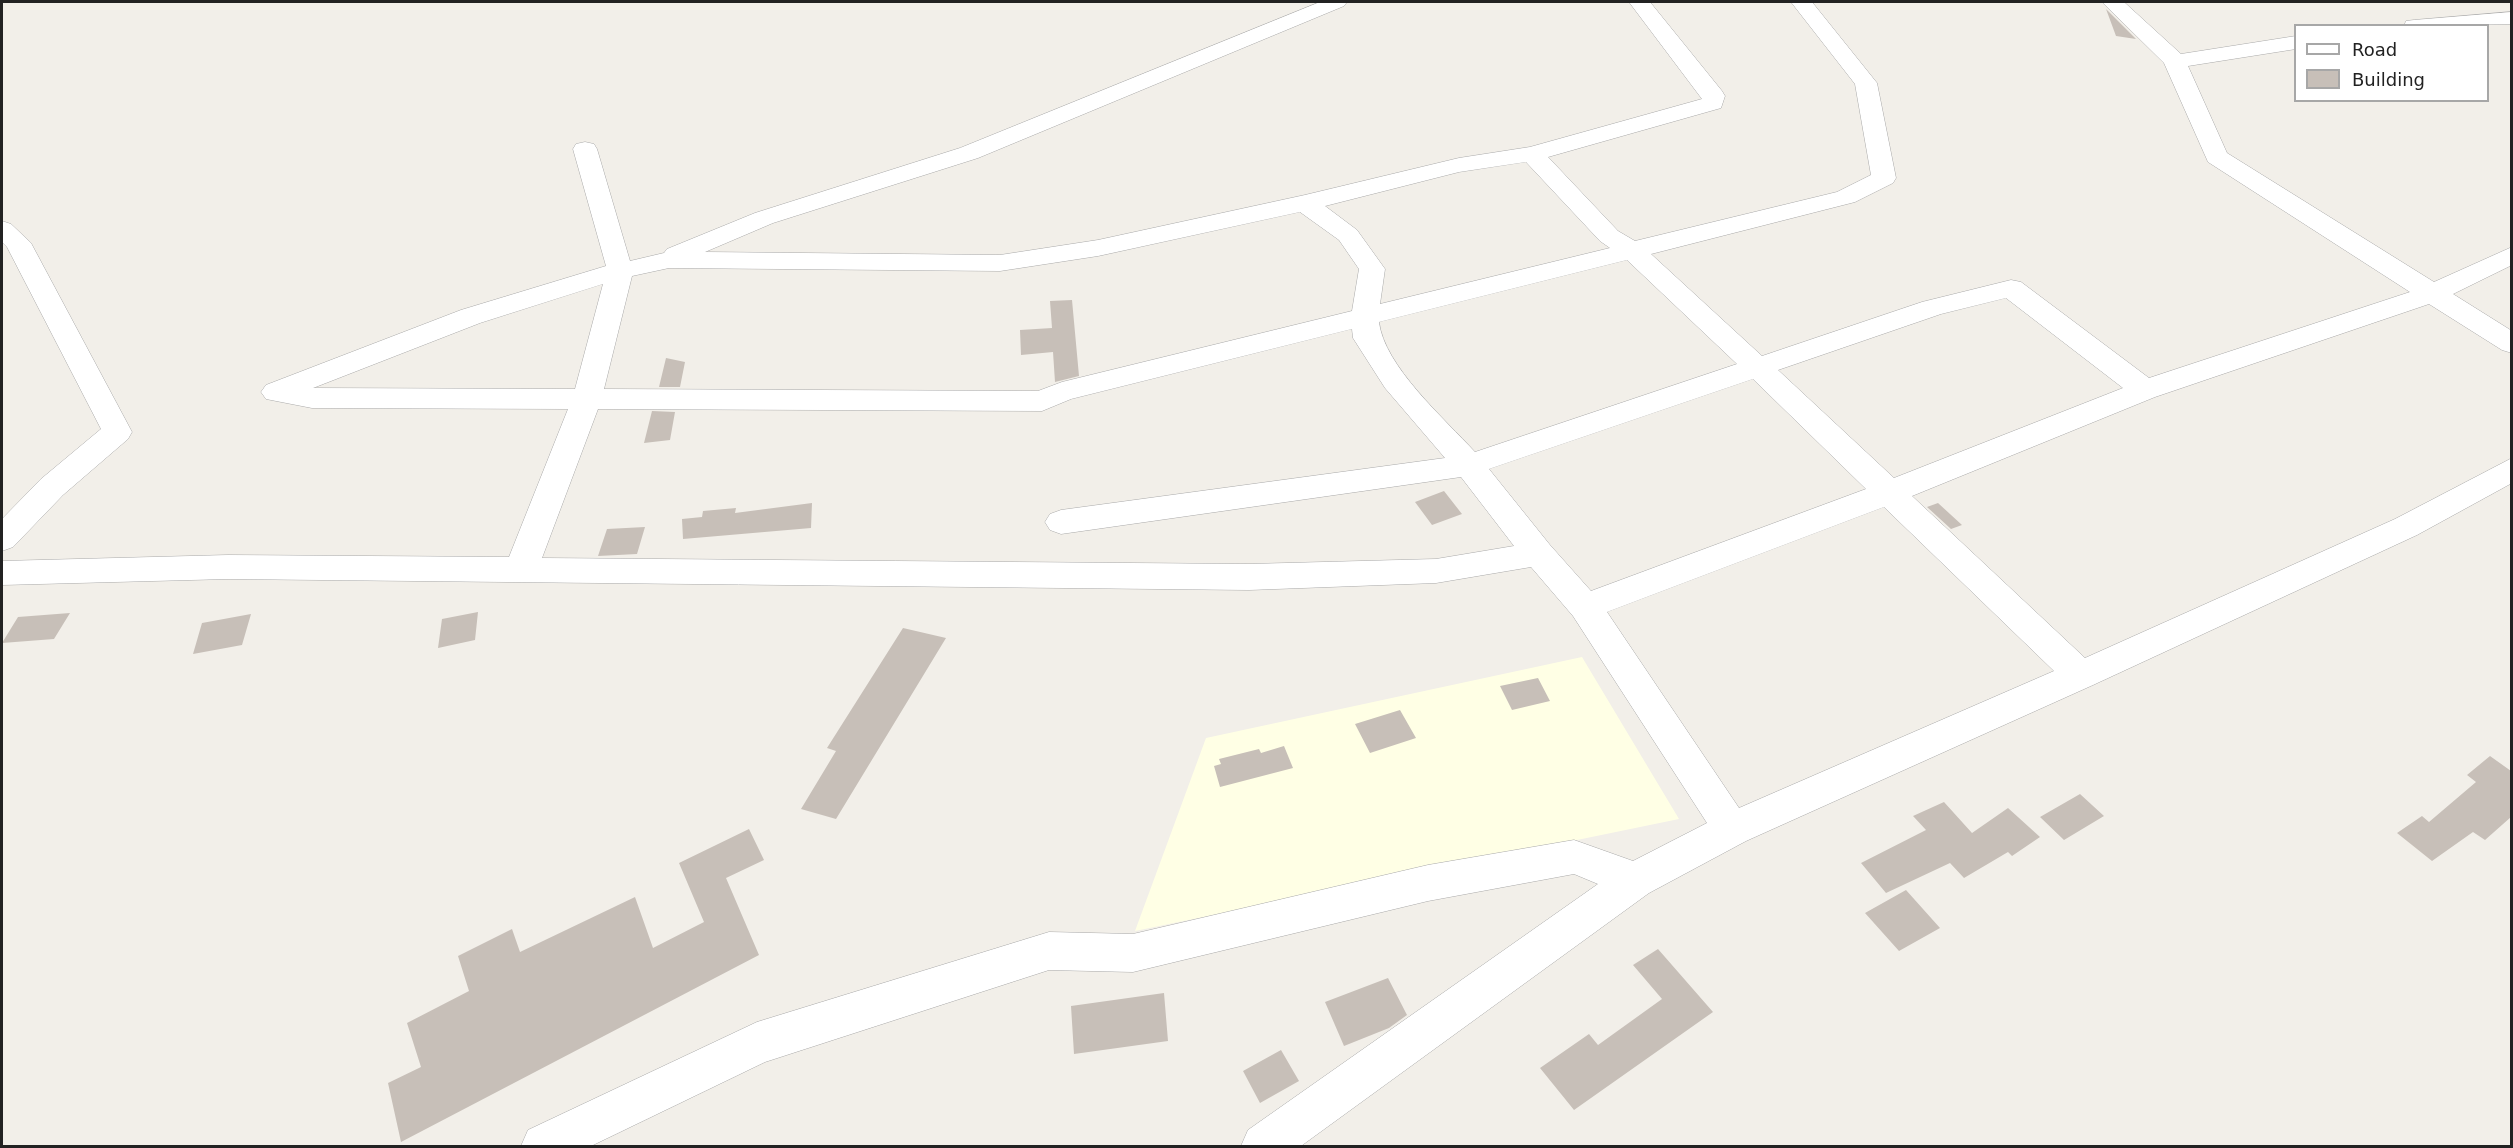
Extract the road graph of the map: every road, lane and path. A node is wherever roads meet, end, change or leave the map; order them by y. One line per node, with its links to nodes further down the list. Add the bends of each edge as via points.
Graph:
1 (1337, 2): 15 (street, via 969,153 764,218 684,250)
2 (1639, 2): 10 (street, via 1714,96 1713,103)
3 (1801, 2): 13 (street, via 1866,83 1884,178 1846,197)
4 (2112, 2): 8 (street)
5 (2511, 18): 6 (street)
6 (2438, 24)
7 (2294, 42): 8 (street)
8 (2175, 62): 17 (street, via 2217,157)
9 (585, 149): 16 (street)
10 (1532, 154): 11 (street, via 1460,165); 13 (street, via 1609,236)
11 (1305, 204): 15 (street, via 1098,248 1000,263); 18 (street, via 1348,235 1372,269)
12 (2, 229): 27 (street, via 18,243 117,432 52,487)
13 (1633, 251): 18 (street); 20 (street)
14 (2511, 255): 17 (street)
15 (669, 260): 16 (street)
16 (620, 270): 22 (street); 22 (street, via 426,332 276,392 312,398)
17 (2431, 294): 19 (street); 21 (street)
18 (1365, 316): 22 (street, via 1062,392 1042,401); 23 (street, via 1367,338 1395,381)
19 (2511, 344)
20 (1760, 368): 21 (street, via 1932,308 2011,288); 23 (street); 25 (street)
21 (2145, 390): 25 (street)
22 (587, 399): 29 (street)
23 (1469, 465): 26 (street); 28 (street)
24 (2511, 469): 32 (street, via 2406,526)
25 (1888, 493): 31 (street); 32 (street)
26 (1061, 522)
27 (2, 540)
28 (1538, 554): 29 (street, via 1436,571 1248,577); 31 (street)
29 (520, 571): 30 (street, via 228,567)
30 (2, 573)
31 (1585, 608): 33 (street)
32 (2081, 675): 33 (street)
33 (1732, 829): 34 (street)
34 (1635, 880): 35 (street, via 1574,857 1428,883 1133,953 1049,951 758,1043); 36 (street)
35 (544, 1146)
36 (1264, 1146)

